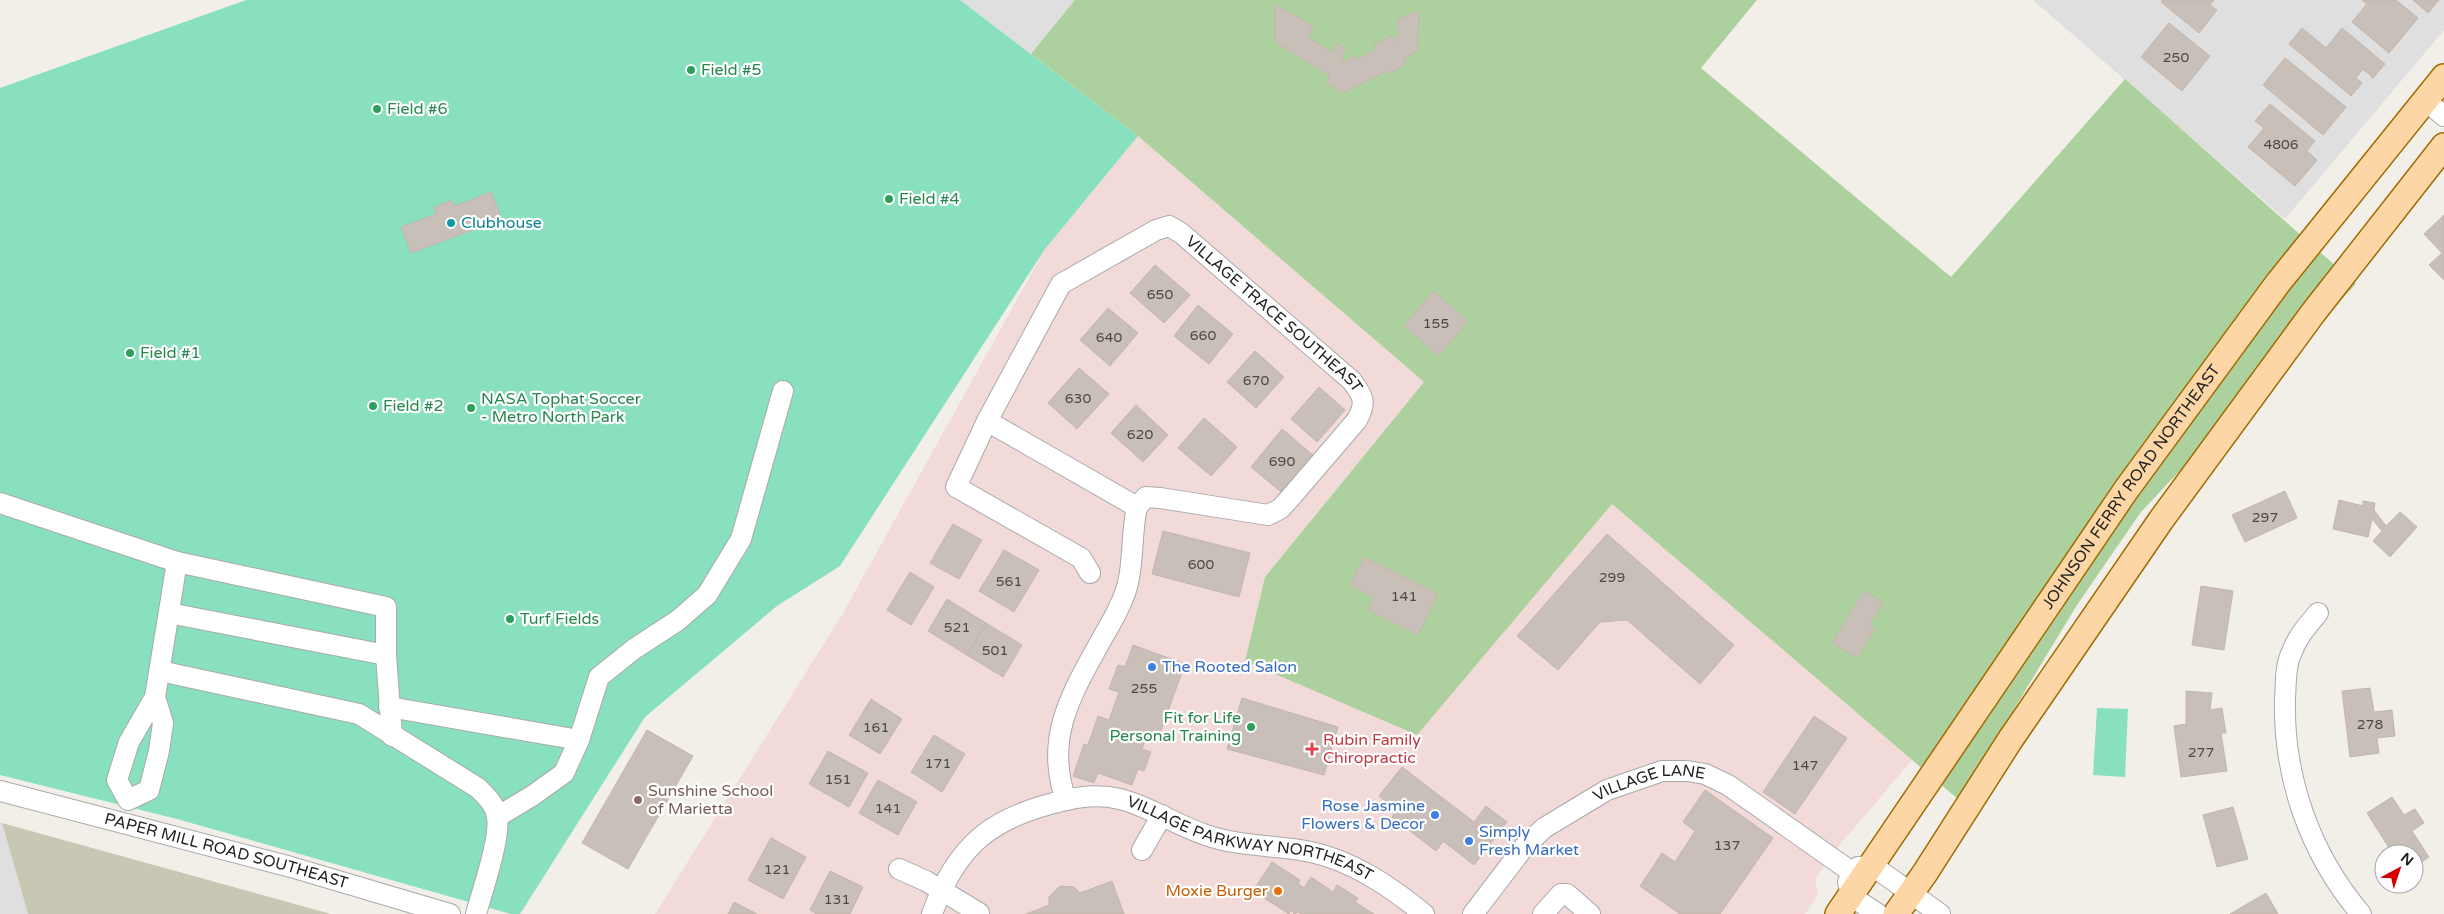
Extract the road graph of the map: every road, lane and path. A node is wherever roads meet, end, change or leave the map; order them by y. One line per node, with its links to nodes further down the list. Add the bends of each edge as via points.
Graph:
1 (2444, 77): 2 (main road, JOHNSON FERRY ROAD NORTHEAST)
2 (2425, 100): 3 (street); 26 (main road, JOHNSON FERRY ROAD NORTHEAST, via 2278,283 2132,482)
3 (2444, 116)
4 (2444, 146): 30 (main road, via 2313,313 2161,520 2010,740)
5 (783, 391): 18 (street, via 741,539 707,595 677,621 599,677)
6 (987, 421): 8 (street); 8 (street, VILLAGE TRACE SOUTHEAST, via 1062,284 1156,230 1169,226 1352,381 1362,395 1363,409 1291,498 1268,515 1146,497); 10 (street, VILLAGE TRACE SOUTHEAST, via 956,487 1081,558)
7 (0, 502): 9 (street)
8 (1137, 507): 21 (street, via 1127,586 1116,614 1081,678 1057,742 1058,774)
9 (177, 562): 11 (street); 13 (street, via 386,607)
10 (1090, 573)
11 (169, 612): 13 (street); 14 (street)
12 (2318, 613): 43 (street, via 2302,630 2290,656 2285,714 2288,756 2296,793 2309,828 2335,880)
13 (386, 655): 16 (street)
14 (160, 671): 15 (street); 17 (street, via 359,714)
15 (155, 697): 20 (street, via 129,742 117,780); 20 (street, via 163,723 149,790)
16 (389, 707): 17 (street); 18 (street)
17 (392, 736): 23 (street, via 478,788 490,800)
18 (579, 740): 23 (street, via 564,774)
19 (0, 791): 24 (street, PAPER MILL ROAD SOUTHEAST)
20 (128, 800): 24 (street)
21 (1066, 800): 22 (street, VILLAGE PARKWAY NORTHEAST, via 1099,794 1122,798); 29 (street, VILLAGE PARKWAY NORTHEAST, via 1018,814 990,829 963,853)
22 (1162, 814): 25 (street); 37 (street, VILLAGE PARKWAY NORTHEAST, via 1207,836 1312,852 1347,864 1380,881)
23 (497, 817): 35 (street, via 495,843)
24 (121, 823): 34 (street, PAPER MILL ROAD SOUTHEAST, via 291,867)
25 (1142, 850)
26 (1873, 866): 27 (street); 30 (street); 31 (main road, JOHNSON FERRY ROAD NORTHEAST)
27 (1846, 868): 31 (street); 38 (street, VILLAGE LANE, via 1728,785 1705,774 1662,771 1607,790 1544,828 1524,847)
28 (899, 869): 29 (street)
29 (940, 890): 33 (street); 36 (street, VILLAGE PARKWAY NORTHEAST)
30 (1912, 893): 41 (main road); 42 (street)
31 (1845, 905): 40 (street)
32 (1549, 907): 39 (street, via 1561,894 1567,894)
33 (979, 913)
34 (450, 914)
35 (476, 914)
36 (932, 914)
37 (1424, 914)
38 (1473, 914)
39 (1590, 914)
40 (1878, 914)
41 (1896, 914)
42 (1940, 914)
43 (2360, 914)

